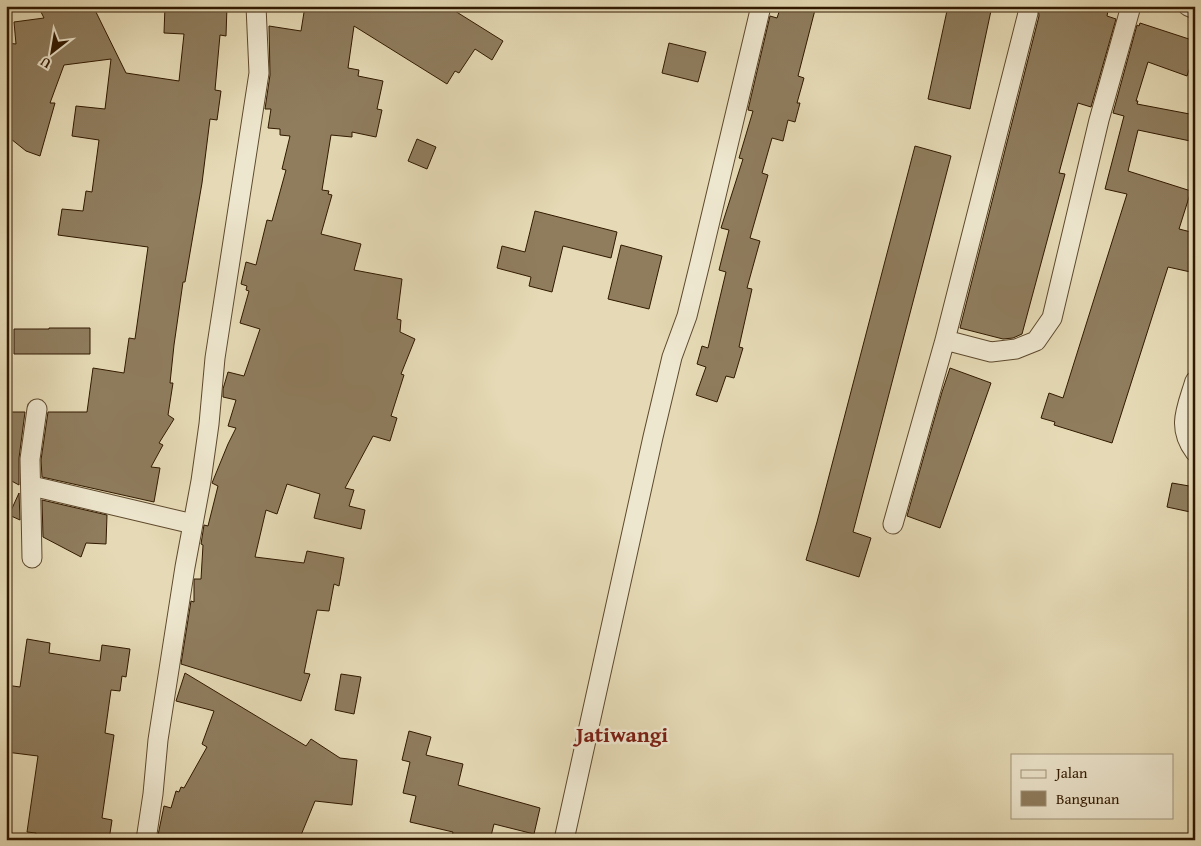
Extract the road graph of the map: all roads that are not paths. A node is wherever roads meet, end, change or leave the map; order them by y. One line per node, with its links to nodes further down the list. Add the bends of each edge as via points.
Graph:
1 (256, 6): 12 (street, via 259,73)
2 (761, 6): 16 (street, via 694,290 672,357 653,437)
3 (1027, 6): 7 (street, via 1028,13)
4 (1131, 6): 7 (street, via 1099,120 1052,318 1036,341 1016,349 992,352)
5 (1188, 6): 6 (street)
6 (1195, 8)
7 (945, 340): 13 (street)
8 (1195, 381): 10 (street, via 1183,421 1186,441)
9 (37, 408): 11 (street, via 30,459)
10 (1195, 452)
11 (32, 486): 12 (street); 14 (street)
12 (193, 524): 15 (street, via 158,740)
13 (893, 524)
14 (32, 558)
15 (146, 840)
16 (564, 840)

